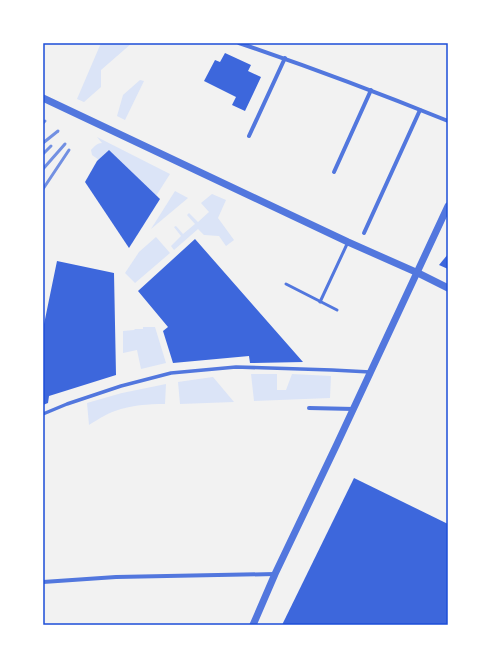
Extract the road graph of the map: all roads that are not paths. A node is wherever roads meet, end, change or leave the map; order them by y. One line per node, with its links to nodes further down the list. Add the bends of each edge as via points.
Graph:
1 (240, 43): 2 (street)
2 (285, 58): 3 (street); 7 (street)
3 (371, 90): 5 (street); 8 (street)
4 (43, 98): 11 (street)
5 (420, 110): 6 (street); 10 (street)
6 (448, 122)
7 (249, 136)
8 (334, 172)
9 (448, 206): 12 (street)
10 (364, 233)
11 (348, 242): 12 (street); 15 (lane)
12 (418, 273): 14 (street); 17 (street)
13 (286, 284): 15 (lane)
14 (448, 288)
15 (320, 302): 16 (lane)
16 (337, 310)
17 (370, 372): 19 (street); 20 (street, via 236,367 171,373 121,386)
18 (309, 408): 19 (street)
19 (354, 409): 21 (street)
20 (43, 414)
21 (275, 574): 22 (street, via 116,577); 23 (street)
22 (43, 582)
23 (252, 625)

